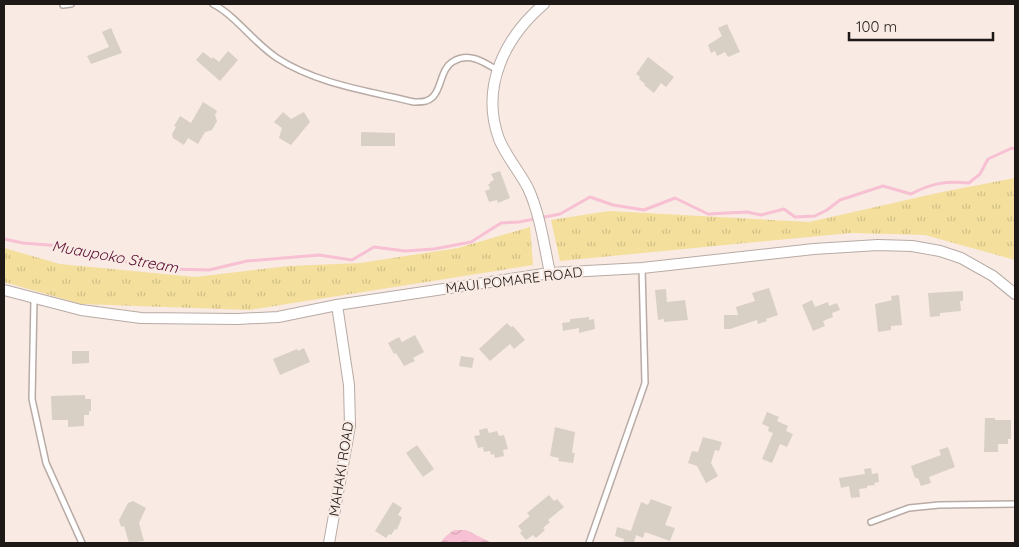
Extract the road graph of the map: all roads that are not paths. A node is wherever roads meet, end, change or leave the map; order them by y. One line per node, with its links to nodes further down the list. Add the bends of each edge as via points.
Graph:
1 (70, 4): 4 (lane)
2 (213, 4): 5 (lane, via 256,43 297,68 329,81 414,102 427,101 437,92 446,67 456,59 472,58)
3 (544, 4): 5 (street, via 518,29)
4 (63, 5)
5 (497, 70): 7 (street, via 493,116 500,140 528,189)
6 (642, 268): 7 (street, MAUI POMARE ROAD); 9 (street, MAUI POMARE ROAD, via 814,249 912,246 961,258 993,276); 16 (lane, via 645,383)
7 (550, 273): 11 (street, MAUI POMARE ROAD)
8 (4, 290): 10 (street, MAUI POMARE ROAD)
9 (1015, 294)
10 (34, 299): 11 (street, MAUI POMARE ROAD, via 81,310 141,318 278,316); 14 (lane, via 32,399 46,462)
11 (337, 304): 15 (street, MAHAKI ROAD, via 349,385 350,426)
12 (1015, 504): 13 (lane, via 909,508)
13 (871, 522)
14 (82, 543)
15 (329, 543)
16 (589, 543)

